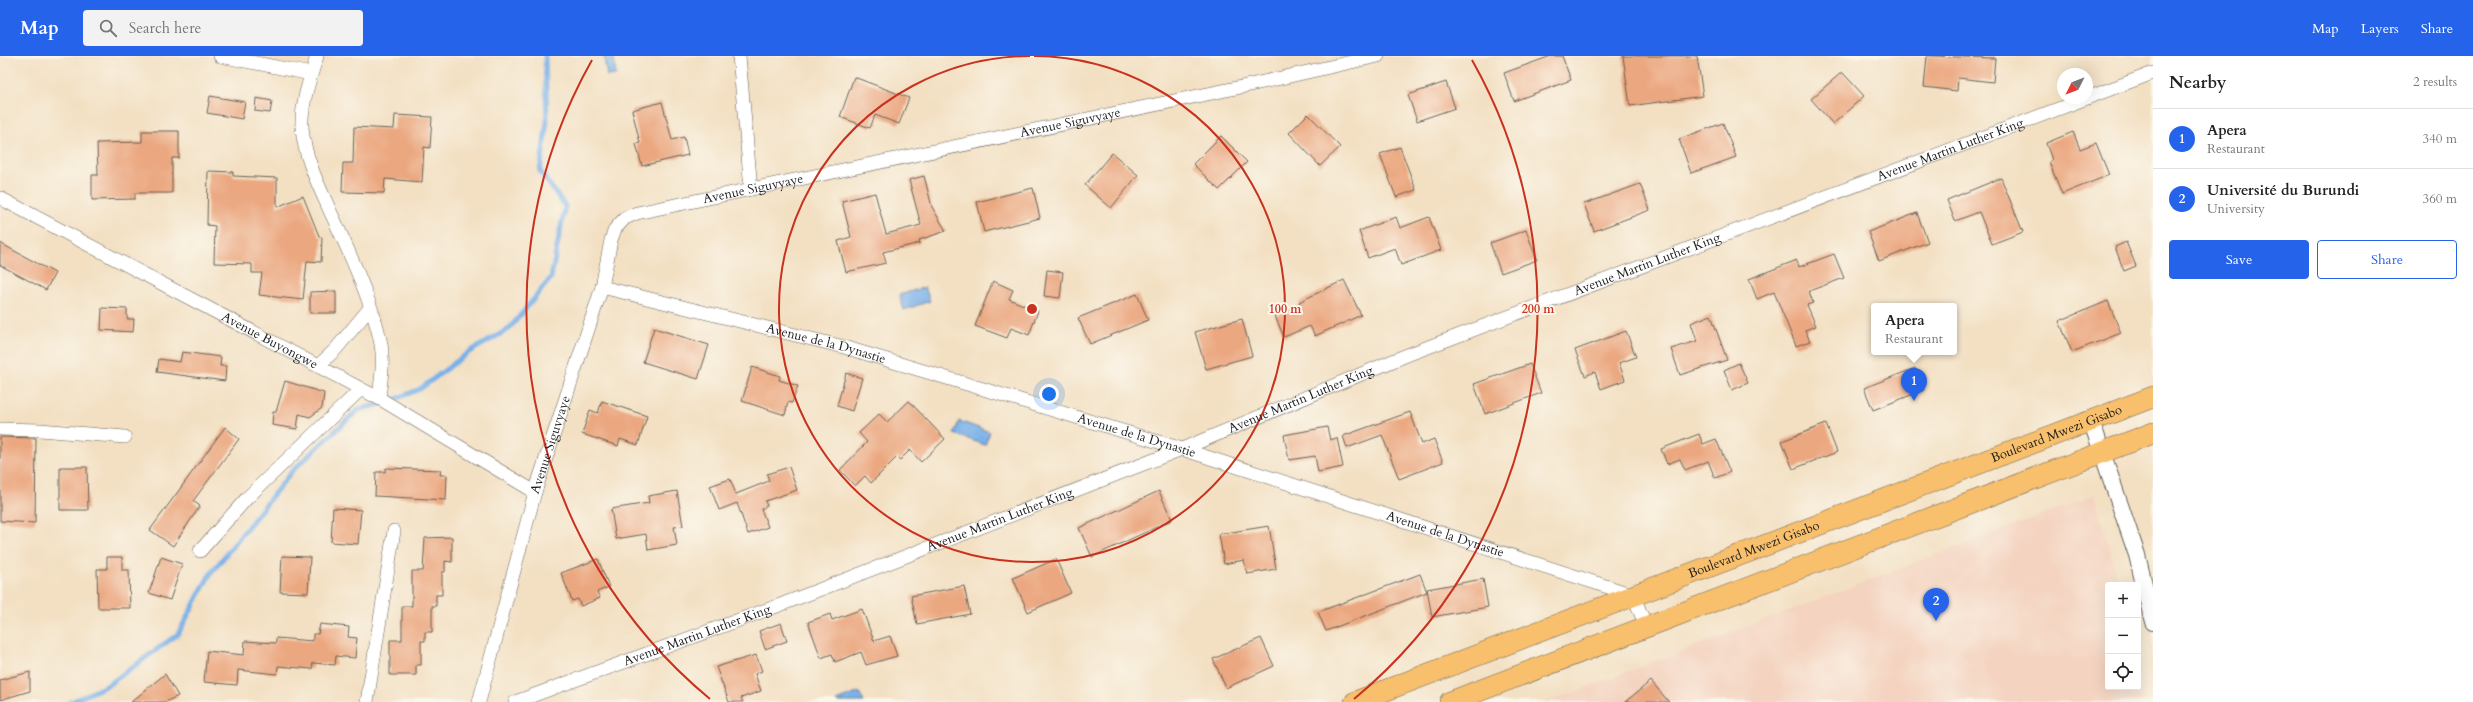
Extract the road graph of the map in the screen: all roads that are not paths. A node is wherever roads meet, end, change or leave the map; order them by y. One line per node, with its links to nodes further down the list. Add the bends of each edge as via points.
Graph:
1 (220, 56): 6 (street)
2 (316, 56): 6 (street)
3 (739, 56): 9 (street)
4 (1378, 56): 9 (street, Avenue Siguvyaye, via 1226,91)
5 (2153, 73): 7 (street, Avenue Martin Luther King)
6 (311, 74): 12 (street, via 304,102 302,128 308,158)
7 (2093, 96)
8 (2071, 104): 21 (street, Avenue Martin Luther King, via 1407,355)
9 (751, 189): 11 (street, Avenue Siguvyaye, via 637,213 625,218 615,229 611,240)
10 (0, 198): 13 (street, Avenue Buyongwe)
11 (602, 287): 21 (street, Avenue de la Dynastie, via 844,347); 23 (street, Avenue Siguvyaye)
12 (370, 308): 13 (street); 16 (street, via 381,343)
13 (318, 366): 14 (street, Avenue Buyongwe)
14 (361, 389): 16 (street, Avenue Buyongwe); 25 (street, via 248,498)
15 (2153, 397): 17 (main road, Boulevard Mwezi Gisabo)
16 (381, 399): 23 (street, Avenue Buyongwe)
17 (2091, 420): 22 (street); 26 (main road, Boulevard Mwezi Gisabo)
18 (0, 429): 20 (street)
19 (2153, 434): 22 (main road)
20 (125, 438)
21 (1182, 449): 26 (street, Avenue de la Dynastie); 31 (street, Avenue Martin Luther King, via 780,605)
22 (2103, 453): 27 (street, via 2137,555); 28 (main road)
23 (535, 492): 30 (street, Avenue Siguvyaye)
24 (394, 531): 29 (street)
25 (200, 551)
26 (1633, 595): 28 (street); 32 (main road, Boulevard Mwezi Gisabo)
27 (2153, 622)
28 (1646, 626): 33 (main road)
29 (367, 702)
30 (479, 702)
31 (515, 702)
32 (1355, 702)
33 (1450, 702)

